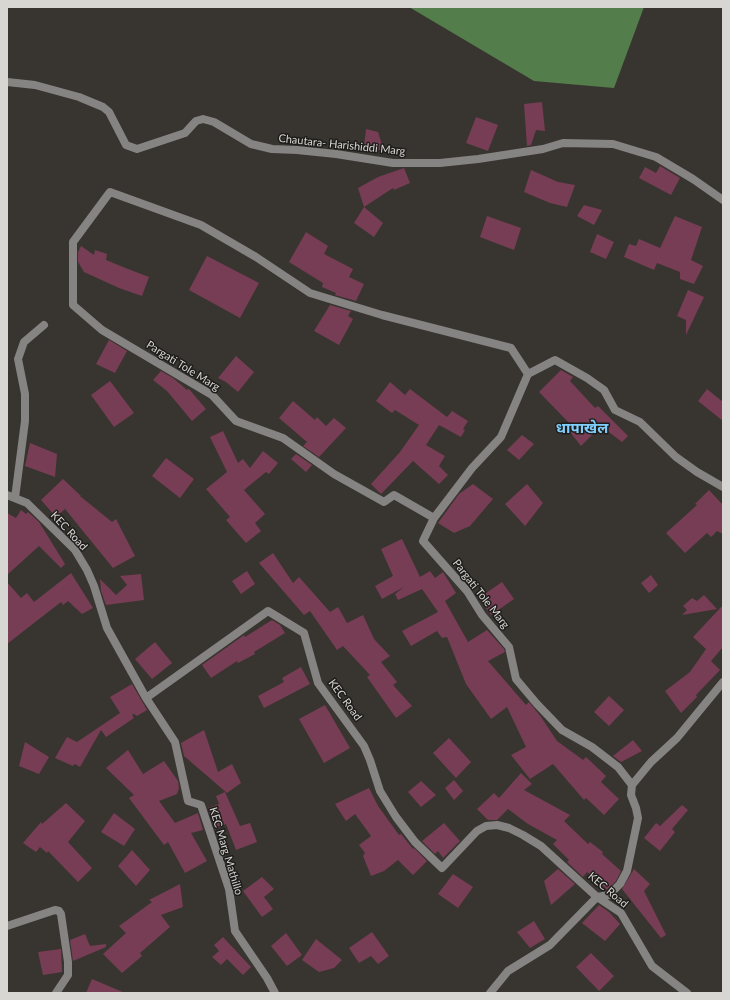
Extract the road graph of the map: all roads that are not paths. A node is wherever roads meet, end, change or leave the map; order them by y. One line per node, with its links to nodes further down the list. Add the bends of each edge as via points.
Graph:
1 (7, 82): 2 (street, Chautara- Harishiddi Marg, via 35,84 103,107 126,145 137,149 185,133 196,121 203,119 214,122 251,144 272,149 336,154 393,163 440,164 543,150 563,143 613,144 656,157 694,179)
2 (723, 200)
3 (44, 326): 6 (street, via 24,342 18,358 25,394 25,420)
4 (528, 374): 5 (street, via 555,360 587,378 604,390 614,410 640,422 676,457); 7 (street, via 501,437 472,468); 7 (street, Pargati Tole Marg, via 511,348 382,315 310,293 201,225 110,192 73,242 73,304 102,330 212,395 236,421 283,438 334,474 384,502 394,495)
5 (723, 487)
6 (11, 497): 9 (street, KEC Road, via 27,503 75,550 88,570 106,628)
7 (434, 518): 10 (street, Pargati Tole Marg, via 423,541 467,591 482,615 509,647 516,679 562,730 592,747 618,767)
8 (723, 682): 10 (street, via 677,738 651,762)
9 (146, 698): 11 (street, KEC Road, via 268,611 304,633 318,683 364,746 380,791 415,842 442,868 477,831 486,826 497,825 509,828 541,846); 14 (street, KEC Marg Mathillo, via 175,742 188,801 201,806 229,889 235,931)
10 (632, 785): 11 (street, via 631,795 638,818 627,871 610,895)
11 (597, 896): 15 (street, via 550,945 508,971); 16 (street, KEC Road, via 621,913 652,966)
12 (7, 926): 13 (street, via 55,910 59,911 68,975)
13 (56, 993)
14 (275, 993)
15 (490, 993)
16 (687, 993)

